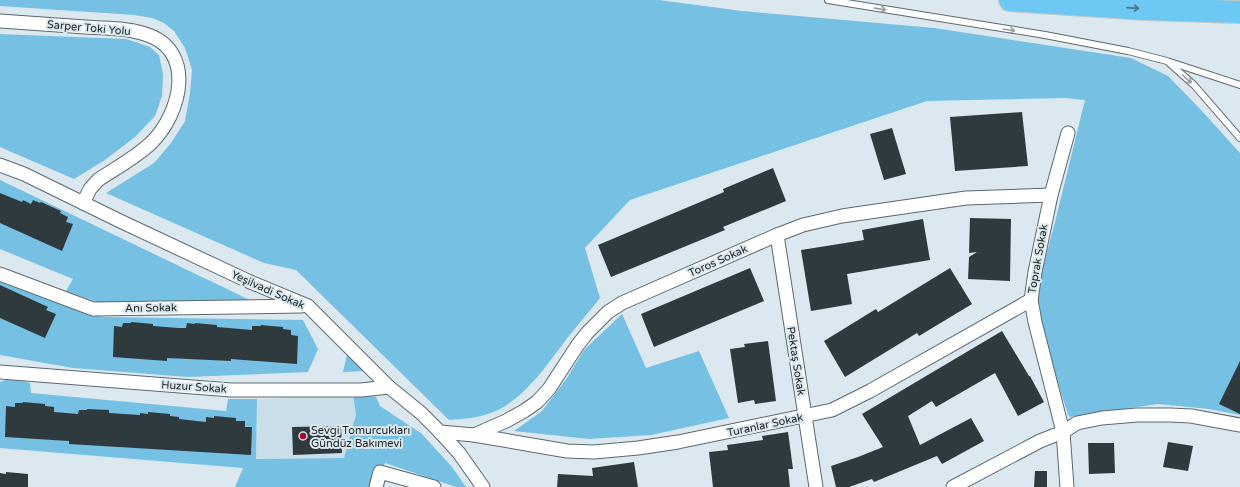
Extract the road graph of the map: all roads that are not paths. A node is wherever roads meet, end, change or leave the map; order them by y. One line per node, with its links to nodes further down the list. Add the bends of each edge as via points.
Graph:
1 (828, 0): 5 (lane, one-way to 5, via 1045,35)
2 (1010, 0): 3 (highway, one-way to 3)
3 (1240, 12)
4 (0, 21): 11 (street, Sarper Toki Yolu, via 134,31 162,43 174,56 178,66 178,88 167,123 151,144 93,184)
5 (1167, 61): 6 (lane); 8 (lane, one-way to 8, via 1194,85)
6 (1240, 85)
7 (1068, 134): 10 (street, Toprak Sokak)
8 (1240, 138)
9 (0, 165): 11 (street, Yeşilvadi Sokak, via 24,174)
10 (1051, 195): 12 (street, Toros Sokak, via 966,198 883,210 803,225); 14 (street, Toprak Sokak)
11 (83, 204): 15 (street, Yeşilvadi Sokak, via 248,281)
12 (777, 235): 18 (street, Pektaş Sokak); 22 (street, Toros Sokak, via 622,303 608,312 584,337 549,389 537,402 506,421)
13 (0, 274): 15 (street, Anı Sokak, via 93,309)
14 (1031, 300): 18 (street, Turanlar Sokak, via 850,402 832,410); 21 (street, Toprak Sokak)
15 (308, 306): 17 (street, Yeşilvadi Sokak)
16 (0, 372): 17 (street, Huzur Sokak, via 231,390 361,390)
17 (389, 387): 20 (street, Yeşilvadi Sokak)
18 (804, 417): 22 (street, Turanlar Sokak, via 678,442 594,452 567,451); 26 (street, Pektaş Sokak)
19 (1240, 425): 21 (street, via 1191,416 1137,415 1077,423)
20 (440, 432): 22 (street, Toros Sokak); 25 (street, Yeşilvadi Sokak)
21 (1063, 432): 27 (street); 28 (street, Toprak Sokak)
22 (474, 434)
23 (376, 487): 24 (street, via 380,472)
24 (434, 487)
25 (484, 487)
26 (816, 487)
27 (953, 487)
28 (1067, 487)

